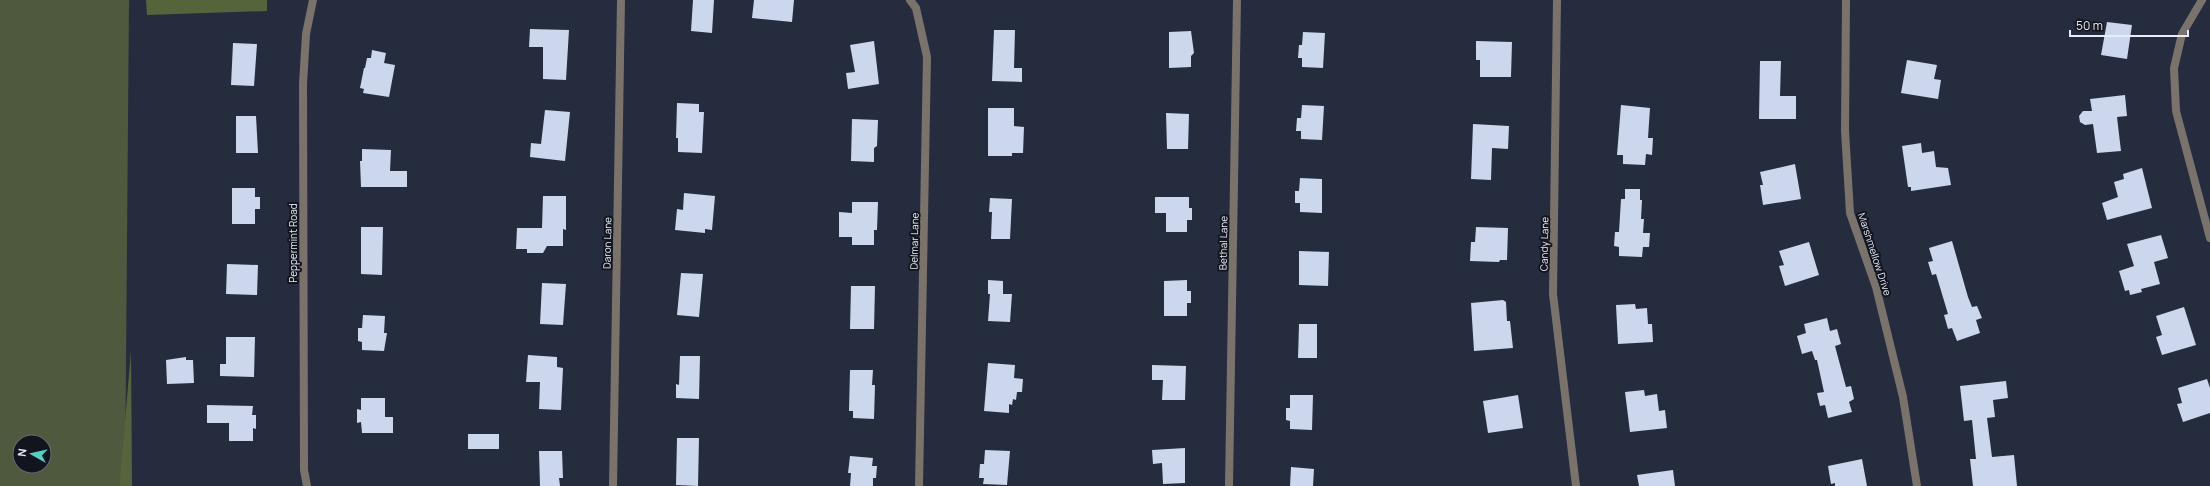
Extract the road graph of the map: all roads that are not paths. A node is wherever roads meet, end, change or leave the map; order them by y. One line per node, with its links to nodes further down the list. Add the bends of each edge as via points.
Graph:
1 (312, 0): 9 (street, Peppermint Road, via 306,34 303,84 304,463)
2 (621, 0): 10 (street, Daron Lane)
3 (910, 0): 11 (street, Delmar Lane, via 916,8 927,57)
4 (1237, 0): 12 (street, Bethal Lane)
5 (1557, 0): 13 (street, Candy Lane, via 1554,294)
6 (1846, 0): 14 (street, Marshmellow Drive, via 1845,131 1850,213 1876,287 1903,397)
7 (2202, 0): 8 (street, via 2182,34 2174,68 2176,111)
8 (2210, 238)
9 (307, 486)
10 (613, 486)
11 (919, 486)
12 (1229, 486)
13 (1576, 486)
14 (1917, 486)

